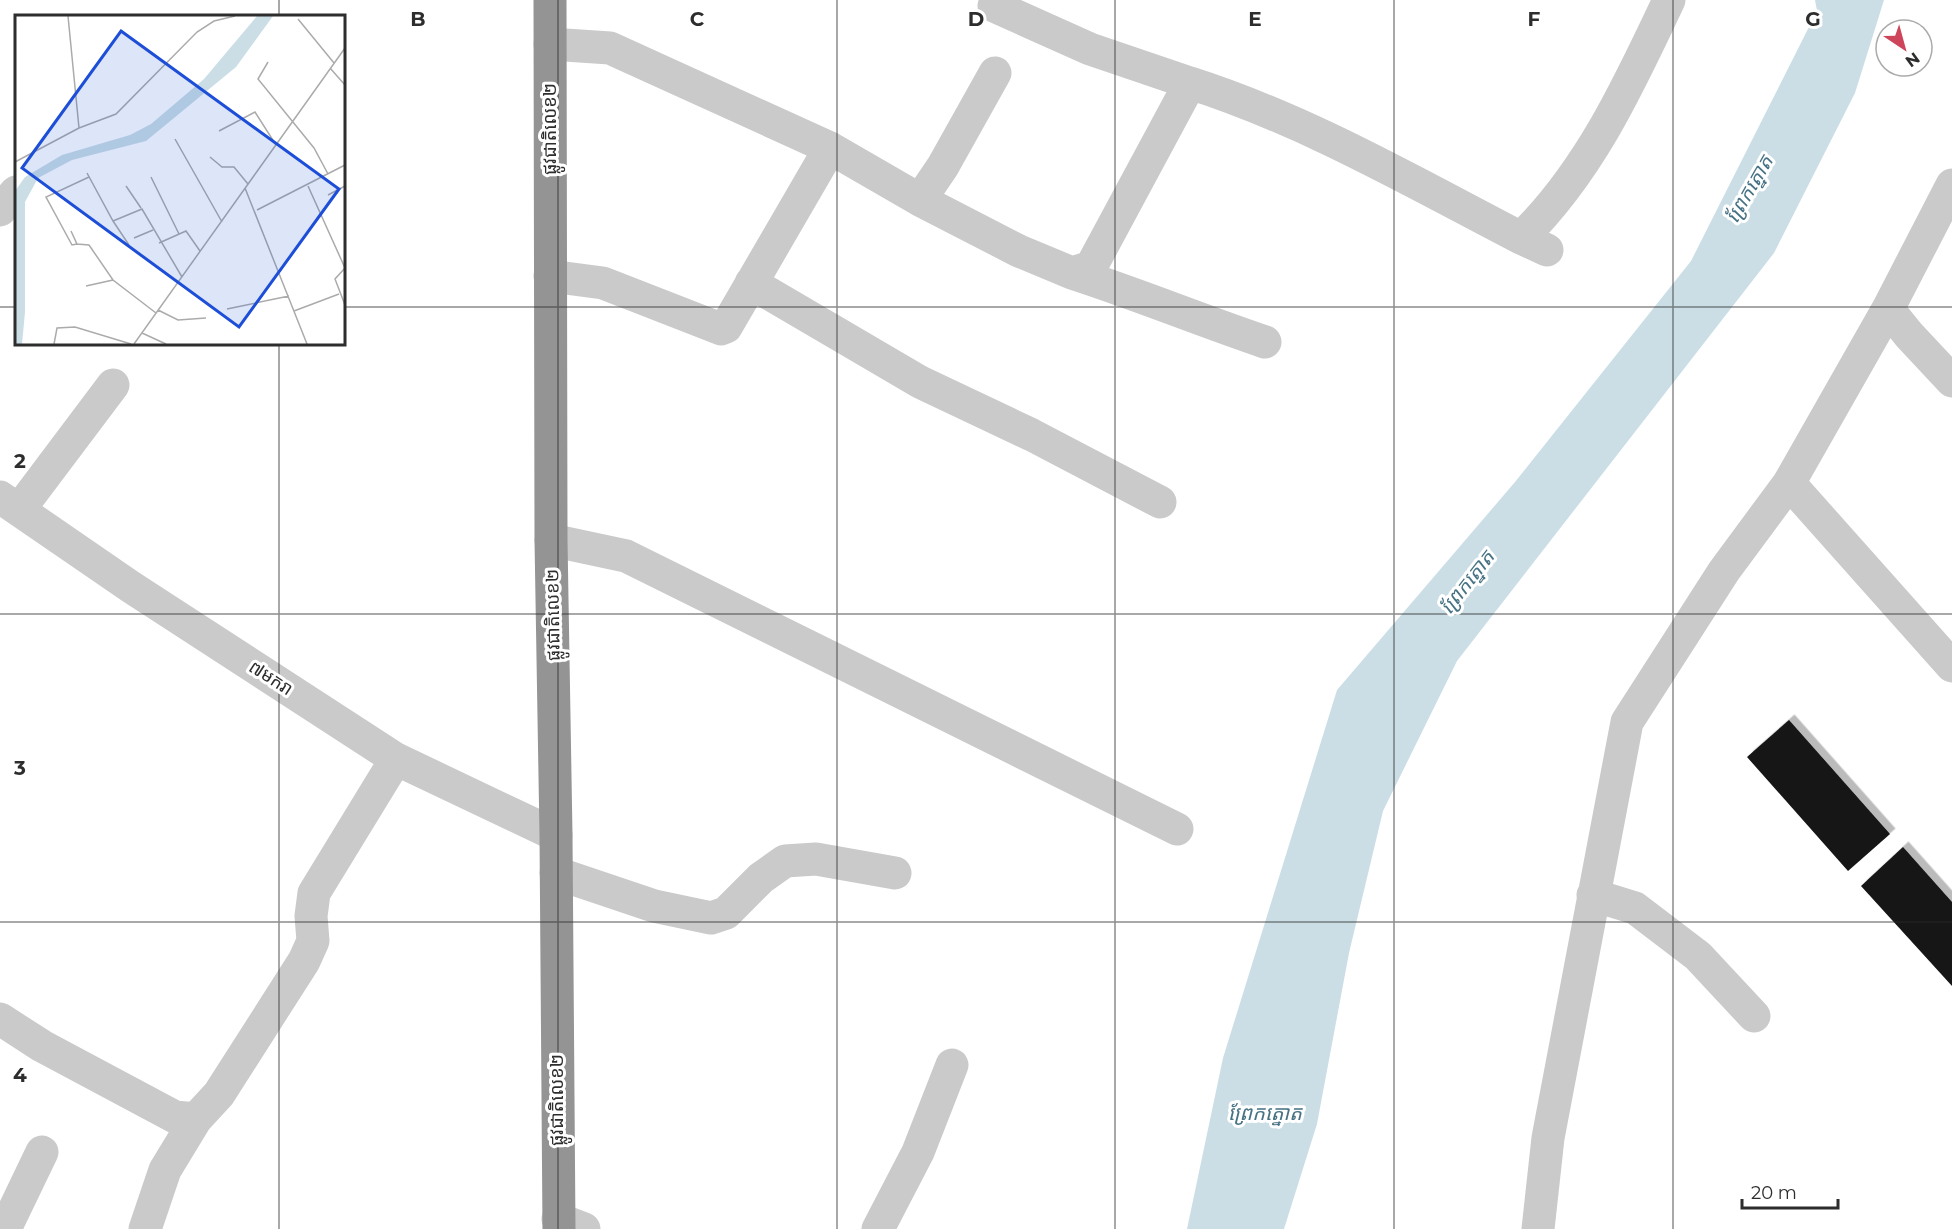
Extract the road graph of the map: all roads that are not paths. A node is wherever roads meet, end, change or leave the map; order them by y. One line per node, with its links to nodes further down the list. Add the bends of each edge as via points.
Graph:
1 (550, 0): 4 (highway, ផ្លូវជាតិលេខ២)
2 (1669, 0): 6 (street, via 1611,118 1544,215 1534,244 1352,150)
3 (994, 6): 6 (street, via 1090,49)
4 (550, 44): 7 (street, via 610,48); 13 (highway, ផ្លូវជាតិលេខ២)
5 (995, 73): 10 (street)
6 (1190, 83): 12 (street, via 1091,267)
7 (830, 148): 10 (street); 14 (street)
8 (1952, 185): 15 (street)
9 (15, 193): 11 (street)
10 (920, 200): 12 (street, via 1019,251)
11 (0, 210)
12 (1072, 273): 16 (street)
13 (550, 276): 14 (street, via 603,283 721,329 726,327); 22 (highway, ផ្លូវជាតិលេខ២)
14 (751, 284): 20 (street, via 920,382)
15 (1888, 309): 17 (street); 19 (street)
16 (1265, 342)
17 (1952, 381)
18 (113, 385): 21 (street)
19 (1789, 483): 23 (street); 29 (street, via 1724,571 1627,722)
20 (1160, 502)
21 (10, 504): 24 (street, ៧មករា, via 140,594)
22 (551, 540): 25 (street, via 626,556); 26 (highway, ផ្លូវជាតិលេខ២)
23 (1952, 666)
24 (396, 759): 26 (street, ៧មករា); 33 (street, via 314,893 313,941 304,961 219,1094)
25 (1178, 829)
26 (556, 836): 27 (highway, ផ្លូវជាតិលេខ២)
27 (556, 873): 28 (street, via 654,906 711,918 726,913 761,878 785,861 816,859); 35 (highway, ផ្លូវជាតិលេខ២)
28 (895, 873)
29 (1593, 895): 30 (street, via 1635,908 1698,956); 39 (street, via 1548,1138)
30 (1754, 1016)
31 (0, 1019): 33 (street, via 42,1046 175,1117)
32 (952, 1065): 38 (street, via 918,1152)
33 (196, 1119): 37 (street, via 165,1170)
34 (42, 1152): 36 (street)
35 (567, 1226)
36 (5, 1229)
37 (145, 1229)
38 (878, 1229)
39 (1538, 1229)

